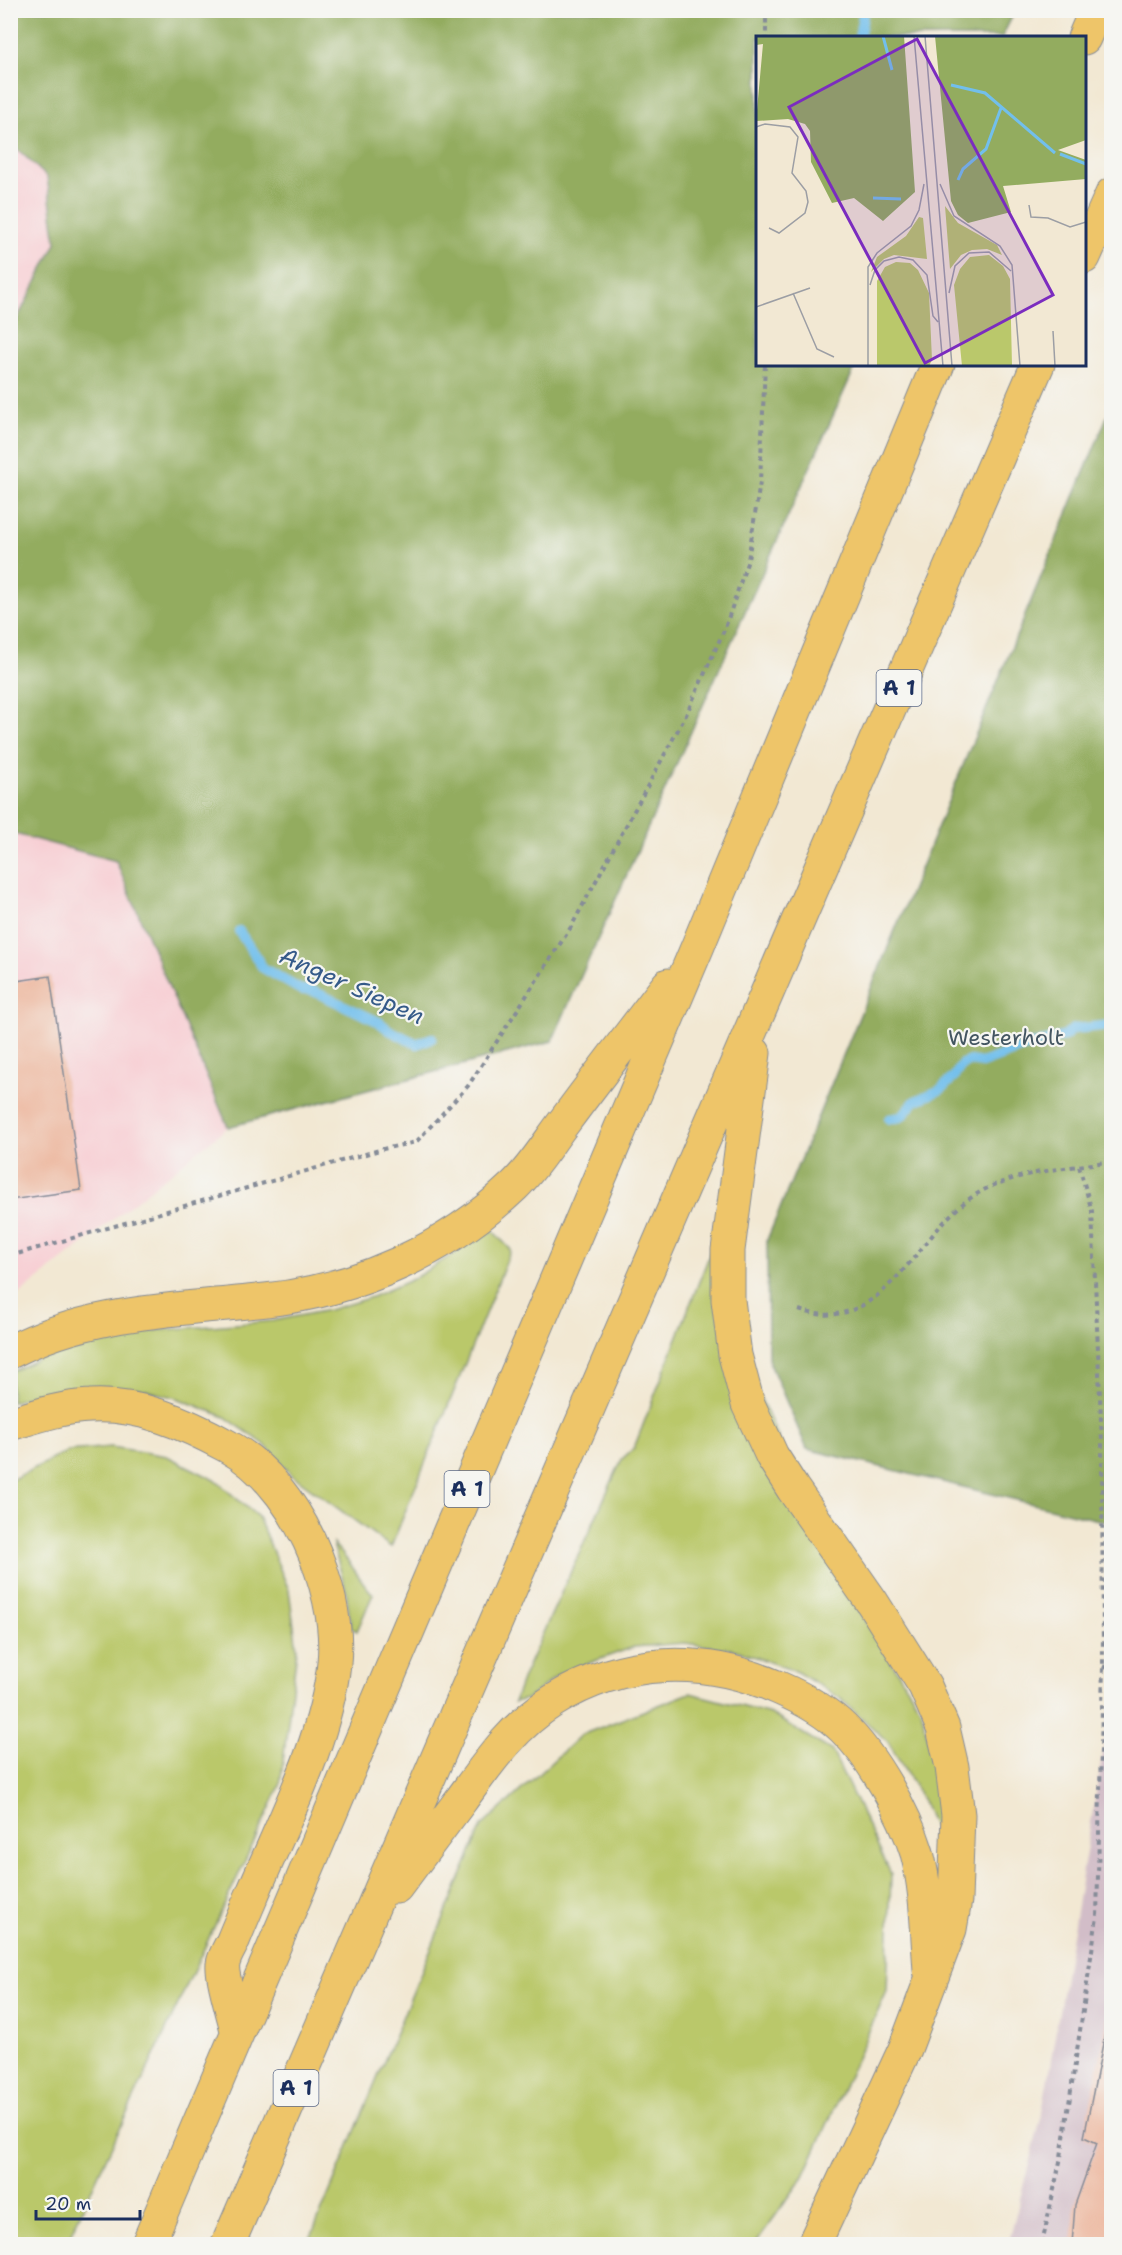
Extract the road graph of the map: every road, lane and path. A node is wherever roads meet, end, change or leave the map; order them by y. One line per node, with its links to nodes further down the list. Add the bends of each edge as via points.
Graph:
1 (766, 10): 3 (path)
2 (1096, 10): 4 (highway)
3 (766, 36)
4 (1085, 36)
5 (1112, 194): 6 (highway)
6 (1086, 252)
7 (765, 366): 14 (path, via 760,482 748,560 725,628 686,715 582,908 468,1086 416,1142)
8 (937, 366): 10 (highway, A 1)
9 (1037, 366): 11 (highway, A 1)
10 (697, 948): 16 (highway, via 515,1185 444,1239 402,1263 318,1292 104,1319 70,1327); 22 (highway, A 1)
11 (760, 1013): 20 (highway, A 1); 21 (highway, via 728,1250 728,1300 735,1355 748,1404 772,1456 896,1639 925,1686 943,1728 958,1815 957,1863 950,1929)
12 (1112, 1161): 13 (path)
13 (1079, 1166): 15 (path, via 1025,1177 975,1195 945,1221 895,1280 869,1302 826,1316); 18 (path, via 1092,1211 1098,1323)
14 (10, 1256)
15 (799, 1310)
16 (10, 1352)
17 (10, 1424): 22 (highway, via 66,1408 91,1406 142,1411 204,1433 250,1462 288,1503 324,1578 334,1642 329,1692 314,1747 223,1965)
18 (1103, 1666): 19 (path); 26 (path, via 1097,1917 1061,2157)
19 (1112, 1670)
20 (363, 1932): 21 (highway, via 503,1742 535,1714 574,1690 621,1672 703,1665 737,1672 801,1697 844,1729 881,1777 917,1854); 24 (highway, A 1)
21 (931, 1978): 25 (highway, via 905,2049)
22 (237, 2030): 23 (highway, A 1)
23 (148, 2244)
24 (228, 2244)
25 (814, 2244)
26 (1042, 2244)

